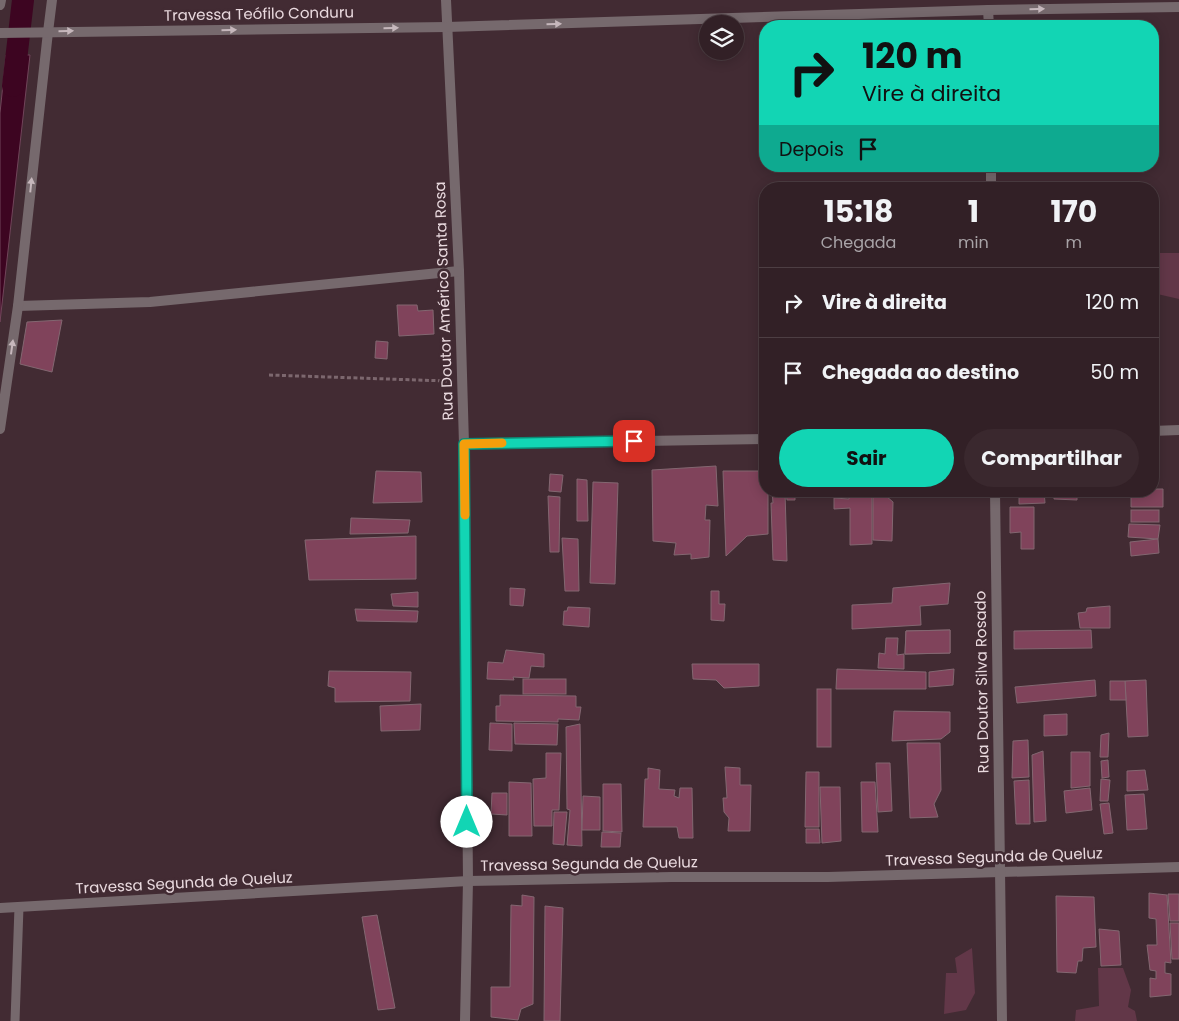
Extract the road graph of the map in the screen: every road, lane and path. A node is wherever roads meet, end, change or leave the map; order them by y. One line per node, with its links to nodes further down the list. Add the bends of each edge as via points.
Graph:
1 (1, 0): 4 (street)
2 (52, 0): 9 (street)
3 (446, 0): 8 (street, Rua Doutor Américo Santa Rosa)
4 (0, 5)
5 (988, 5): 6 (street, Travessa Teófilo Conduru, one-way to 6); 7 (street); 8 (street, Travessa Teófilo Conduru, one-way to 5)
6 (1179, 7)
7 (988, 20)
8 (447, 27): 9 (street, Travessa Teófilo Conduru, one-way to 8); 11 (street, Rua Doutor Américo Santa Rosa)
9 (48, 32): 10 (street, Travessa Teófilo Conduru); 12 (street, one-way to 9)
10 (0, 33)
11 (459, 271): 12 (street, via 150,302); 14 (street, Rua Doutor Américo Santa Rosa)
12 (18, 306): 15 (street, one-way to 12)
13 (269, 375): 14 (path)
14 (463, 382): 19 (street, Rua Doutor Américo Santa Rosa)
15 (0, 429)
16 (1179, 430): 17 (street)
17 (1159, 431)
18 (759, 439): 19 (street)
19 (464, 444): 23 (street, Rua Doutor Américo Santa Rosa)
20 (995, 497): 22 (street, Rua Doutor Silva Rosado)
21 (1179, 867): 22 (street, Travessa Segunda de Queluz)
22 (999, 872): 23 (street, Travessa Segunda de Queluz); 28 (street, Rua Doutor Silva Rosado)
23 (468, 881): 24 (street, Travessa Segunda de Queluz); 27 (street, Rua Doutor Américo Santa Rosa)
24 (19, 907): 25 (street, Travessa Segunda de Queluz); 26 (lane)
25 (0, 908)
26 (15, 1021)
27 (466, 1021)
28 (1002, 1021)

